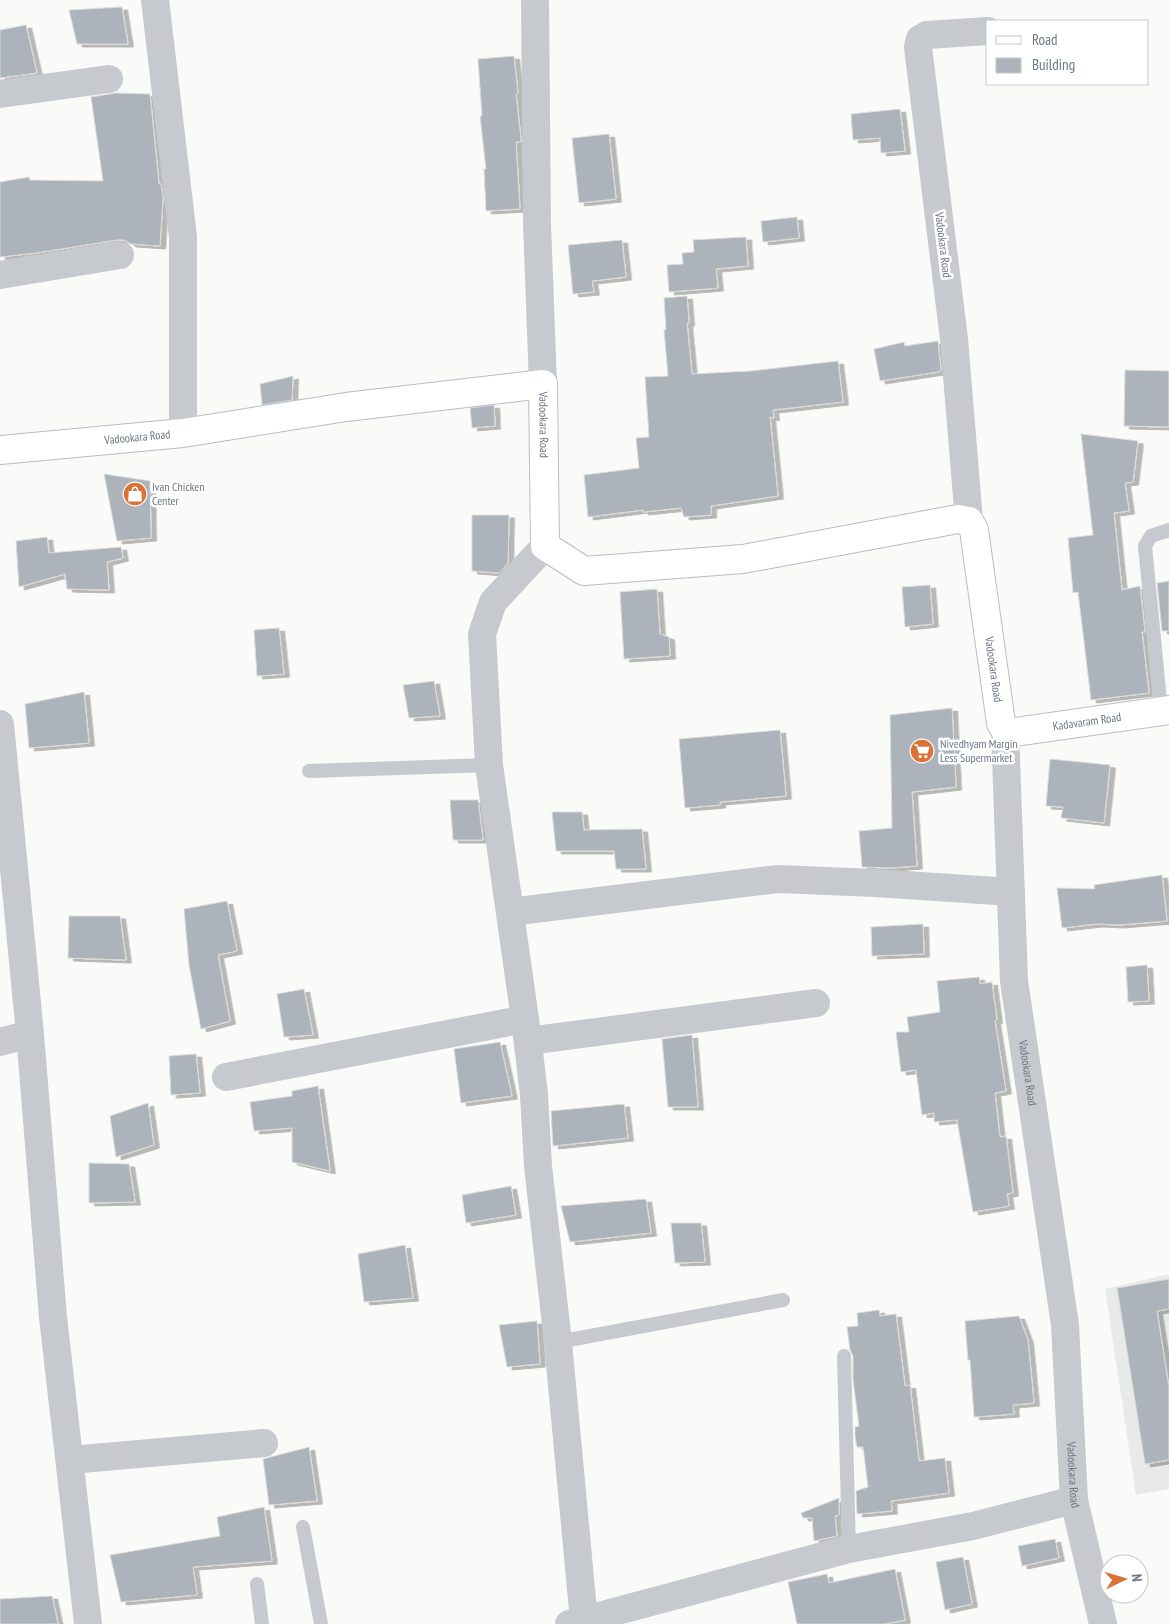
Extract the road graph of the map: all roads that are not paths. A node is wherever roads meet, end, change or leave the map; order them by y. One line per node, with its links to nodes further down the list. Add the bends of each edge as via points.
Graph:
1 (155, 0): 9 (street, via 183,237)
2 (535, 0): 8 (street)
3 (986, 32): 11 (street, Vadookara Road, via 927,35 920,40 918,47 954,339)
4 (109, 79): 5 (street)
5 (0, 94)
6 (120, 255): 7 (street)
7 (0, 275)
8 (542, 384): 9 (main road, Vadookara Road, via 346,407); 13 (main road, Vadookara Road)
9 (183, 434): 10 (main road, Vadookara Road)
10 (0, 450)
11 (969, 521): 13 (main road, via 958,519 743,559 584,571); 16 (main road, Vadookara Road, via 974,530 1001,723)
12 (1169, 530): 14 (lane, via 1151,536 1145,546)
13 (545, 546): 17 (street, via 493,602 482,634)
14 (1165, 711): 16 (main road, Kadavaram Road, via 1015,732)
15 (0, 724): 19 (street)
16 (1005, 730): 20 (street, Vadookara Road)
17 (489, 765): 18 (lane); 21 (street)
18 (309, 771)
19 (7, 868): 24 (street)
20 (1011, 892): 21 (street, via 778,879); 32 (street, Vadookara Road, via 1014,981 1065,1325)
21 (510, 912): 23 (street)
22 (816, 1003): 23 (street)
23 (527, 1030): 26 (street); 28 (street, via 538,1166)
24 (30, 1034): 25 (street); 31 (street, via 54,1317)
25 (0, 1042)
26 (226, 1077)
27 (783, 1300): 28 (lane)
28 (558, 1342): 36 (street)
29 (844, 1356): 34 (lane)
30 (264, 1443): 31 (street)
31 (70, 1460): 37 (street)
32 (1074, 1500): 34 (street, via 973,1526); 40 (street, Vadookara Road)
33 (303, 1527): 39 (lane)
34 (849, 1549): 36 (street)
35 (257, 1584): 38 (lane)
36 (576, 1622)
37 (88, 1624)
38 (262, 1624)
39 (321, 1624)
40 (1102, 1624)

